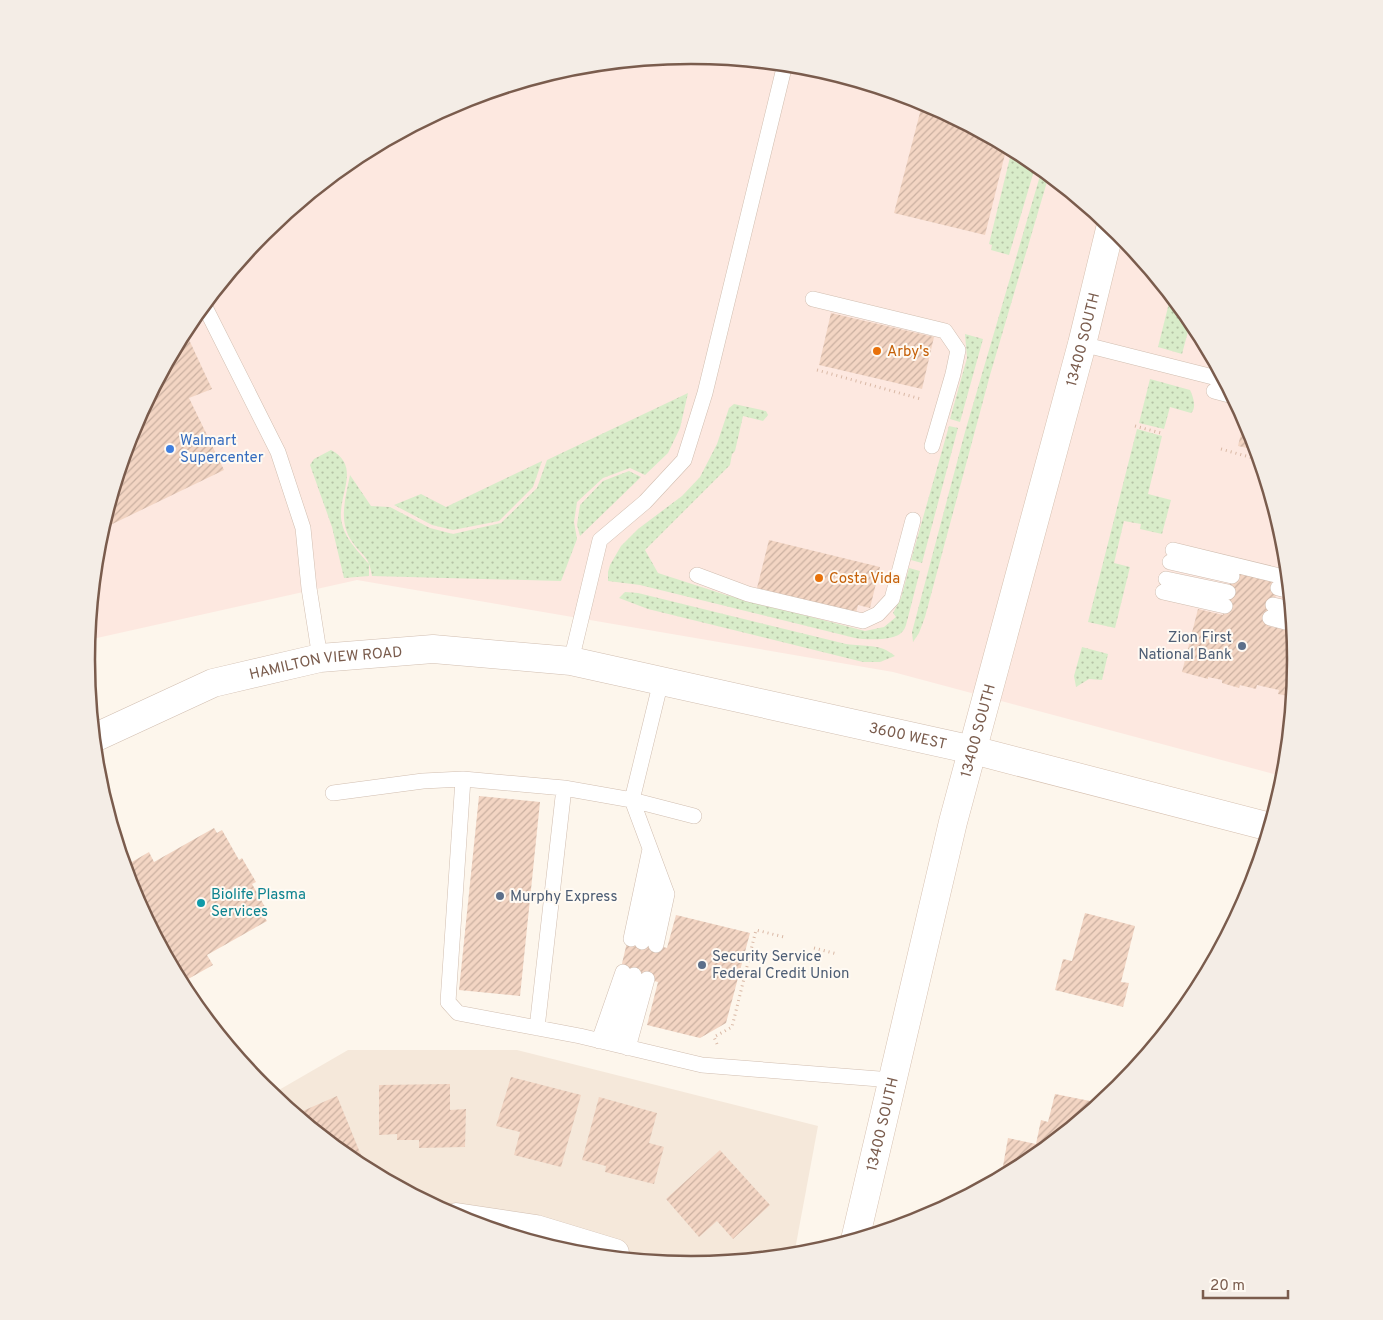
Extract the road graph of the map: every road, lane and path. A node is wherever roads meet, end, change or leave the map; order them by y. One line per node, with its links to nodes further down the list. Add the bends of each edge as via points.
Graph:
1 (783, 71): 23 (lane, via 705,393 684,460 644,502 600,540)
2 (1109, 234): 5 (main road, 13400 SOUTH)
3 (813, 299): 11 (lane, via 945,332 958,350)
4 (208, 312): 22 (lane, via 278,452 303,528)
5 (1082, 344): 7 (lane); 26 (main road, 13400 SOUTH)
6 (817, 370): 8 (path)
7 (1223, 390)
8 (921, 399)
9 (1135, 426): 10 (path)
10 (1161, 432)
11 (932, 446)
12 (1221, 449): 13 (path)
13 (1252, 458)
14 (913, 520): 15 (lane, via 892,599 878,614 863,620 748,594)
15 (698, 575)
16 (1232, 576): 17 (lane, via 1172,556)
17 (1283, 585)
18 (1164, 586): 19 (lane)
19 (1227, 599)
20 (1285, 610): 21 (lane, via 1272,612)
21 (1286, 620)
22 (320, 658): 23 (main road, HAMILTON VIEW ROAD, via 433,649); 25 (main road, HAMILTON VIEW ROAD, via 213,682)
23 (571, 661): 24 (main road, 3600 WEST)
24 (661, 681): 26 (main road, 3600 WEST); 30 (lane)
25 (100, 735)
26 (973, 750): 32 (main road, 3600 WEST); 40 (main road, 13400 SOUTH)
27 (463, 779): 28 (lane); 29 (lane); 37 (lane, via 448,1002 458,1013)
28 (564, 788): 30 (lane); 37 (lane)
29 (333, 793)
30 (632, 800): 31 (lane); 33 (lane)
31 (694, 816)
32 (1264, 825)
33 (650, 848): 33 (lane, via 643,942 667,894)
34 (784, 937): 39 (path, via 756,930 732,1027 714,1037)
35 (814, 948): 36 (path)
36 (837, 954)
37 (537, 1028): 38 (lane)
38 (614, 1044): 38 (lane, via 635,976); 39 (lane, via 702,1065)
39 (727, 1067): 40 (lane)
40 (892, 1080): 42 (main road, 13400 SOUTH)
41 (494, 1223): 43 (main road, via 536,1229)
42 (857, 1233)
43 (592, 1248)

